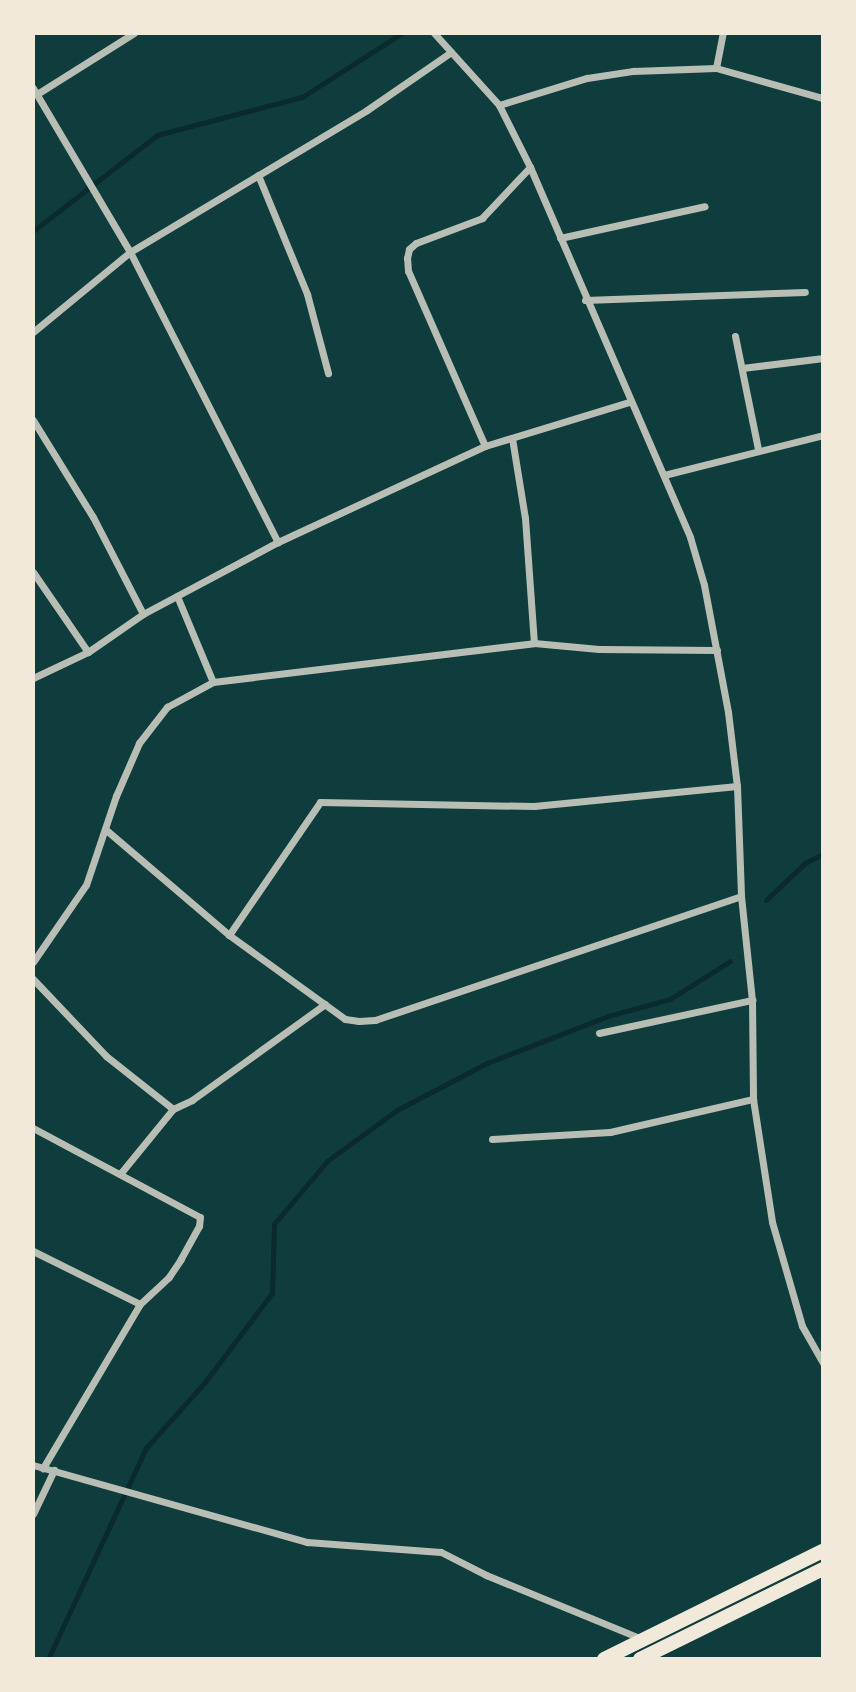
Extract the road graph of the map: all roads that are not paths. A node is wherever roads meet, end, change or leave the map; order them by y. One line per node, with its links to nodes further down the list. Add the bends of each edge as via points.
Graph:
1 (134, 33): 6 (street)
2 (434, 33): 4 (street)
3 (723, 33): 5 (street)
4 (451, 52): 8 (street); 10 (street, via 368,110)
5 (716, 68): 7 (street); 8 (street, via 587,78)
6 (35, 91): 13 (street)
7 (823, 98)
8 (499, 105): 9 (street)
9 (530, 167): 12 (street); 25 (street, via 482,218 416,243 407,258 408,271)
10 (258, 175): 13 (street); 20 (street, via 307,294)
11 (705, 205): 12 (street)
12 (560, 238): 15 (street)
13 (130, 252): 16 (street); 28 (street)
14 (805, 292): 15 (street)
15 (585, 300): 21 (street)
16 (33, 331)
17 (735, 336): 19 (street)
18 (823, 358): 19 (street)
19 (743, 368): 26 (street)
20 (328, 373)
21 (629, 402): 24 (street); 27 (street)
22 (33, 420): 31 (street, via 93,517)
23 (823, 435): 26 (street)
24 (512, 438): 25 (street); 32 (street, via 525,518)
25 (485, 446): 28 (street)
26 (758, 449): 27 (street)
27 (664, 475): 33 (street, via 690,537)
28 (278, 542): 30 (street)
29 (33, 572): 34 (street)
30 (177, 596): 31 (street); 36 (street)
31 (143, 614): 34 (street)
32 (534, 643): 33 (street, via 599,649); 36 (street)
33 (718, 650): 37 (street)
34 (88, 652): 35 (street)
35 (33, 678)
36 (214, 682): 38 (street, via 167,707 149,727 138,743)
37 (737, 786): 39 (street); 40 (street, via 534,806 320,802)
38 (105, 829): 40 (street); 41 (street, via 86,885)
39 (741, 896): 43 (street); 44 (street, via 376,1020 345,1019)
40 (229, 935): 44 (street)
41 (33, 962)
42 (33, 979): 47 (street, via 106,1056)
43 (752, 1000): 45 (street); 46 (street)
44 (325, 1004): 47 (street)
45 (600, 1033)
46 (753, 1099): 49 (street, via 610,1132); 53 (street, via 772,1222 802,1326)
47 (173, 1109): 50 (street)
48 (33, 1128): 50 (street)
49 (492, 1139)
50 (120, 1174): 52 (street, via 200,1217 169,1277)
51 (33, 1251): 52 (street)
52 (140, 1304): 55 (street)
53 (823, 1363)
54 (33, 1465): 55 (street)
55 (43, 1468): 56 (street)
56 (54, 1470): 57 (street); 60 (street, via 307,1542 441,1552)
57 (33, 1514)
58 (823, 1551): 60 (main road)
59 (823, 1569): 62 (main road)
60 (643, 1639): 61 (main road)
61 (604, 1659)
62 (640, 1659)

